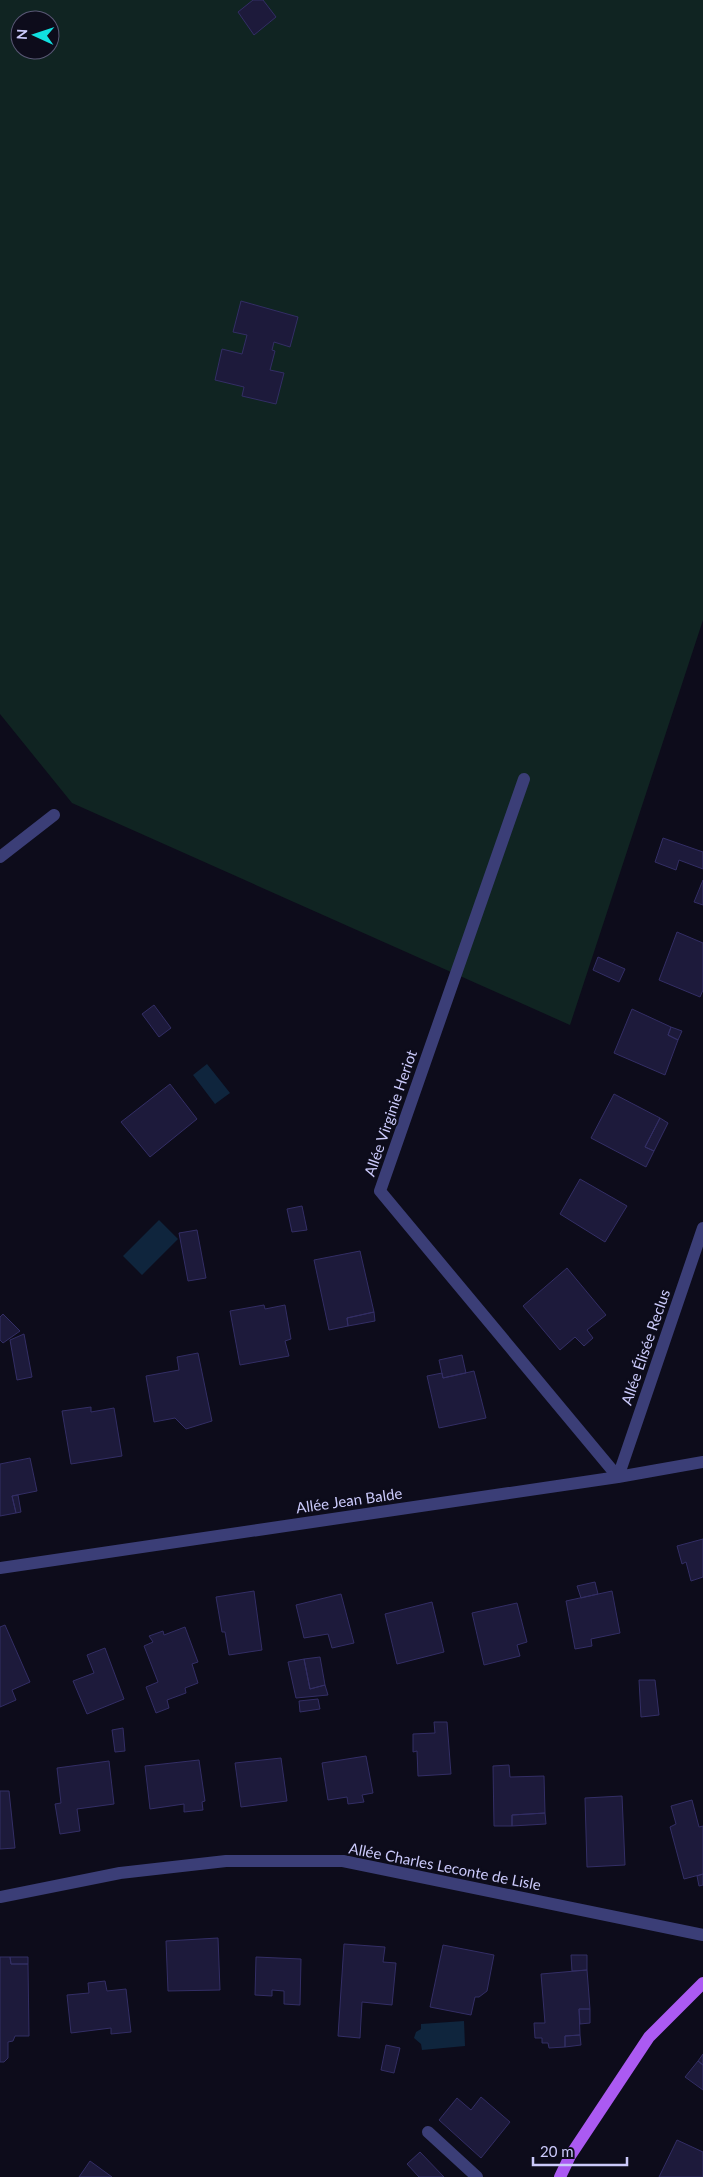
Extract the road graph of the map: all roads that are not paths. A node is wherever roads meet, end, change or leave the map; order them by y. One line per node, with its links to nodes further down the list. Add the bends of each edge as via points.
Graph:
1 (524, 779): 6 (street, Allée Virginie Heriot, via 380,1191)
2 (54, 815): 3 (street)
3 (0, 857)
4 (703, 1228): 6 (street, Allée Élisée Reclus)
5 (703, 1462): 6 (street, Allée Jean Balde)
6 (618, 1477): 7 (street, Allée Jean Balde)
7 (0, 1568)
8 (0, 1897): 9 (street, Allée Charles Leconte de Lisle, via 120,1873 226,1861 343,1861)
9 (703, 1935)
10 (703, 1982): 13 (main road, via 649,2036 570,2156)
11 (428, 2132): 12 (street)
12 (477, 2177)
13 (560, 2177)

